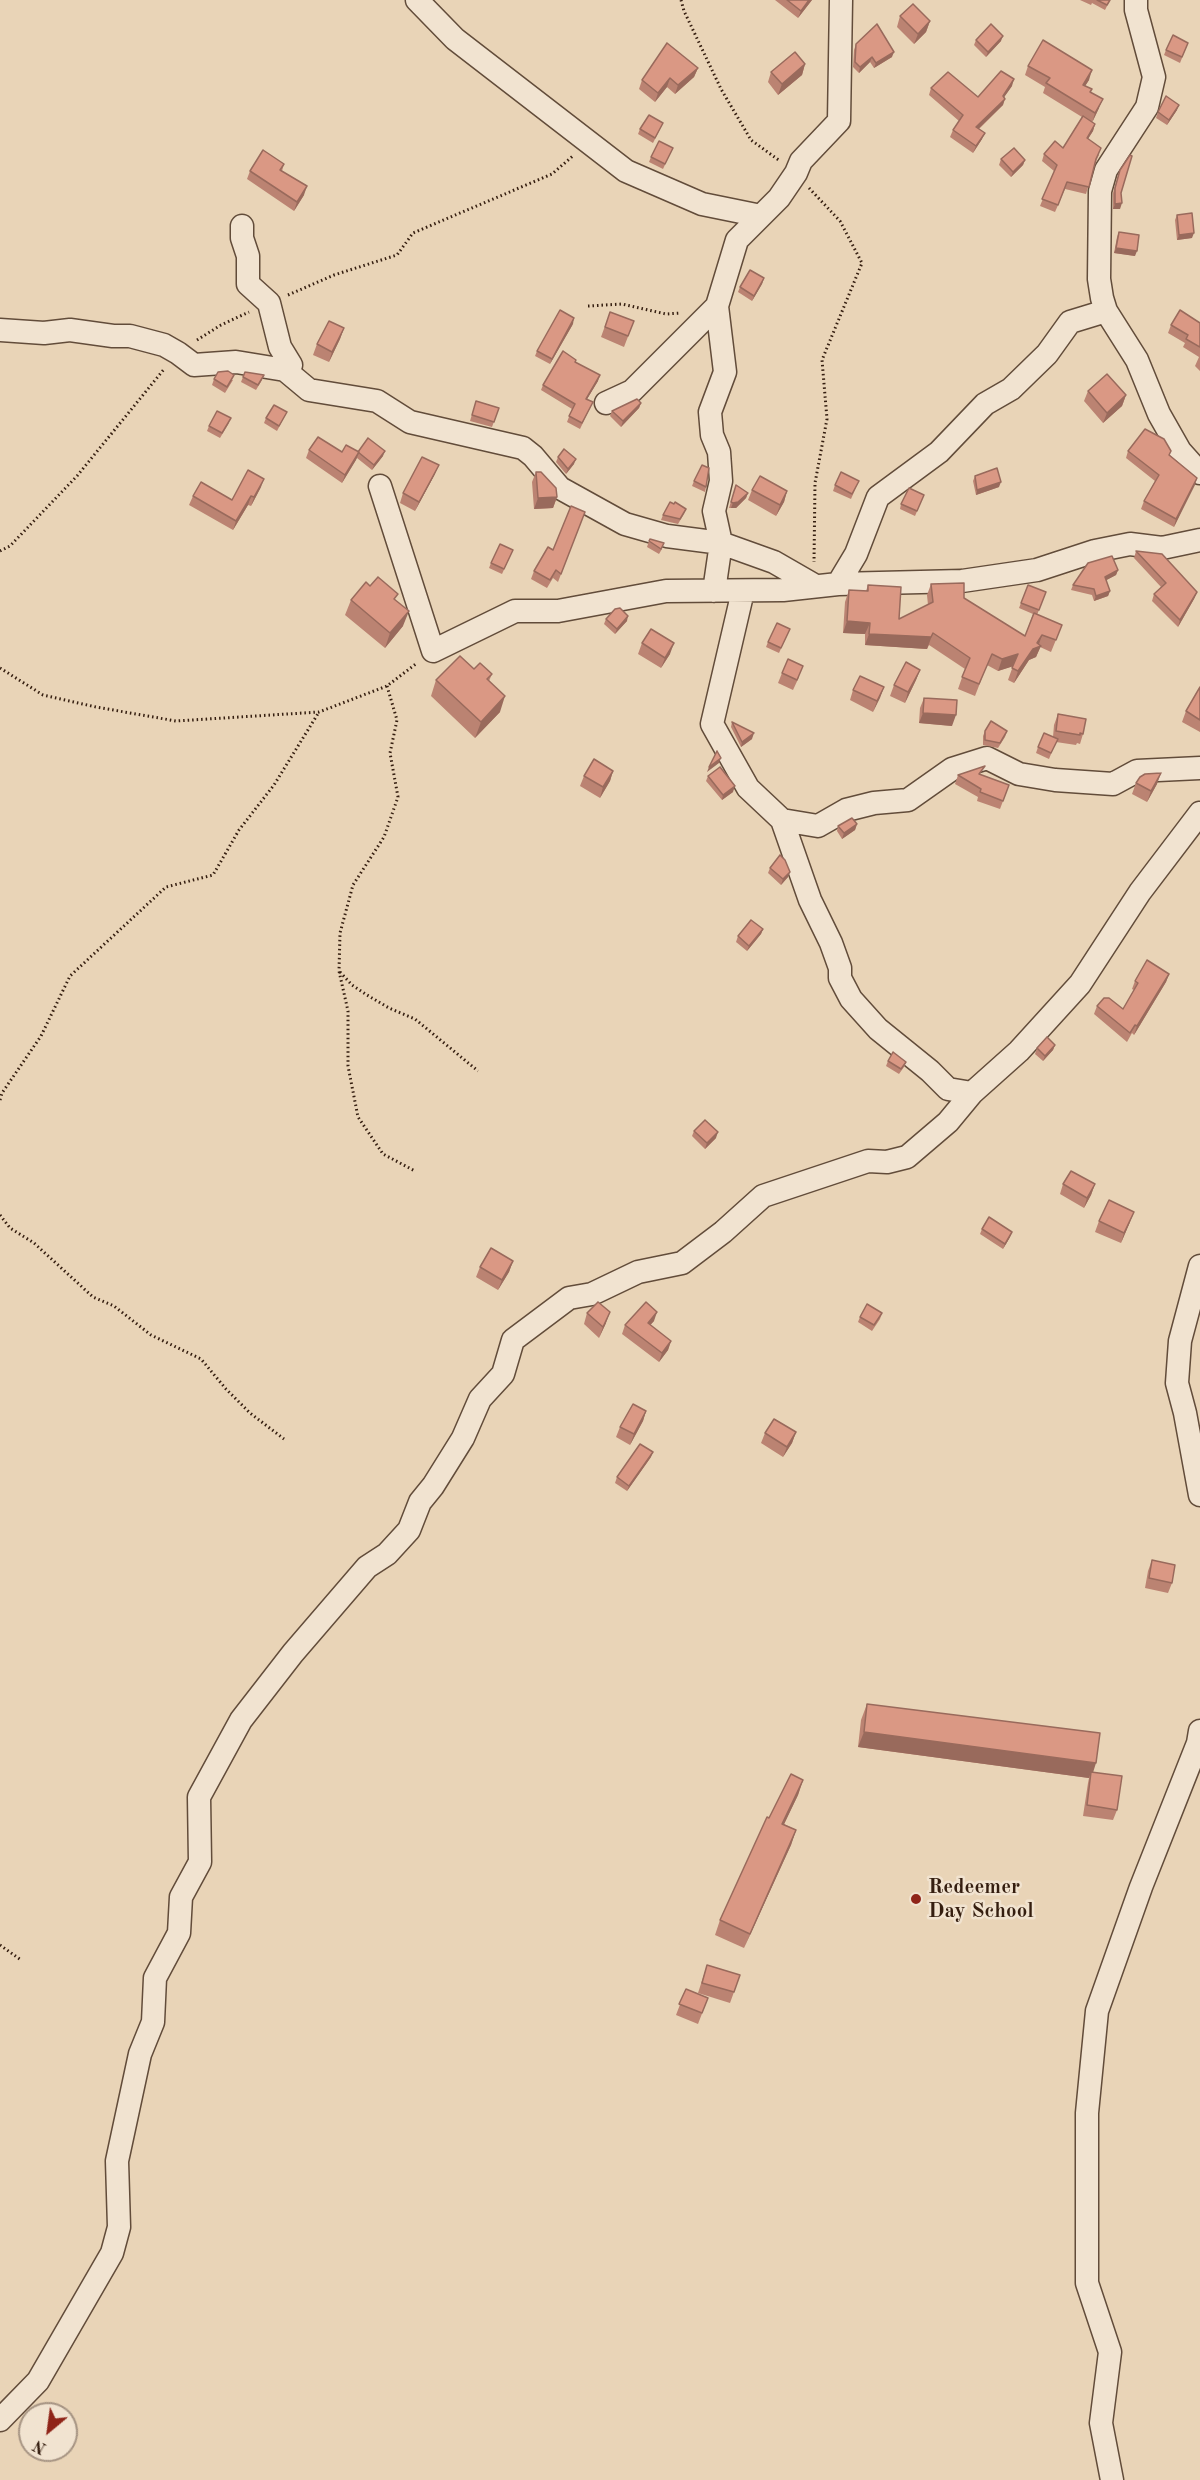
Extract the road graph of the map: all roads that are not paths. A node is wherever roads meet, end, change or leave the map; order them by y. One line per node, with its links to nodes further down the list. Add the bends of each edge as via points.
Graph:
1 (417, 0): 4 (street, via 455,39 626,171 702,204)
2 (841, 0): 4 (street, via 839,121 801,161 779,198)
3 (1136, 0): 7 (street, via 1154,77 1147,107 1106,170 1100,191 1099,279)
4 (761, 216): 6 (street, via 737,240)
5 (243, 226): 9 (street, via 248,284 269,303 280,347)
6 (713, 309): 10 (street, via 632,391); 14 (street, via 724,372 710,412 719,453 721,481 714,511)
7 (1106, 311): 11 (street, via 1137,360 1159,414 1180,451); 15 (street, via 1070,322 1047,354 1011,389 985,404 939,452 878,497 856,554)
8 (0, 330): 14 (street, via 70,330 130,336 164,345 194,365 236,362 285,370 309,390 377,401 410,422 524,448 560,488 625,524 667,536)
9 (291, 364)
10 (606, 403)
11 (1200, 473)
12 (380, 486): 17 (street, via 433,651 515,611 558,611 666,591)
13 (1199, 537): 15 (street, via 1162,548 1130,544 1037,570 962,582)
14 (721, 543): 16 (street, via 774,562); 17 (street)
15 (838, 584): 16 (street)
16 (814, 585): 18 (street)
17 (714, 591): 18 (street)
18 (743, 591): 21 (street, via 712,724 748,788)
19 (1200, 768): 21 (street, via 1137,771 1113,784 1019,774 987,758 952,769 908,800 846,810 818,826)
20 (1200, 813): 22 (street, via 1140,892 1080,984 1019,1051)
21 (783, 820): 22 (street, via 810,900 851,999 878,1029 948,1089)
22 (972, 1093): 28 (street, via 948,1122 907,1156 887,1162 868,1161 763,1196 682,1263 638,1272 592,1294 569,1298 513,1340 503,1374 480,1399 464,1438 420,1502 409,1530 387,1554 367,1567 286,1662 241,1720 199,1797 200,1862 181,1897 179,1934 154,1978 153,2022 140,2054 117,2161 118,2227 112,2253 38,2382)
23 (1200, 1266): 24 (street, via 1180,1341 1177,1383)
24 (1185, 1413): 25 (street); 26 (street)
25 (1200, 1436)
26 (1200, 1495)
27 (1199, 1739): 29 (street, via 1097,2011 1087,2113 1087,2283 1110,2352 1101,2423)
28 (0, 2420)
29 (1112, 2480)

